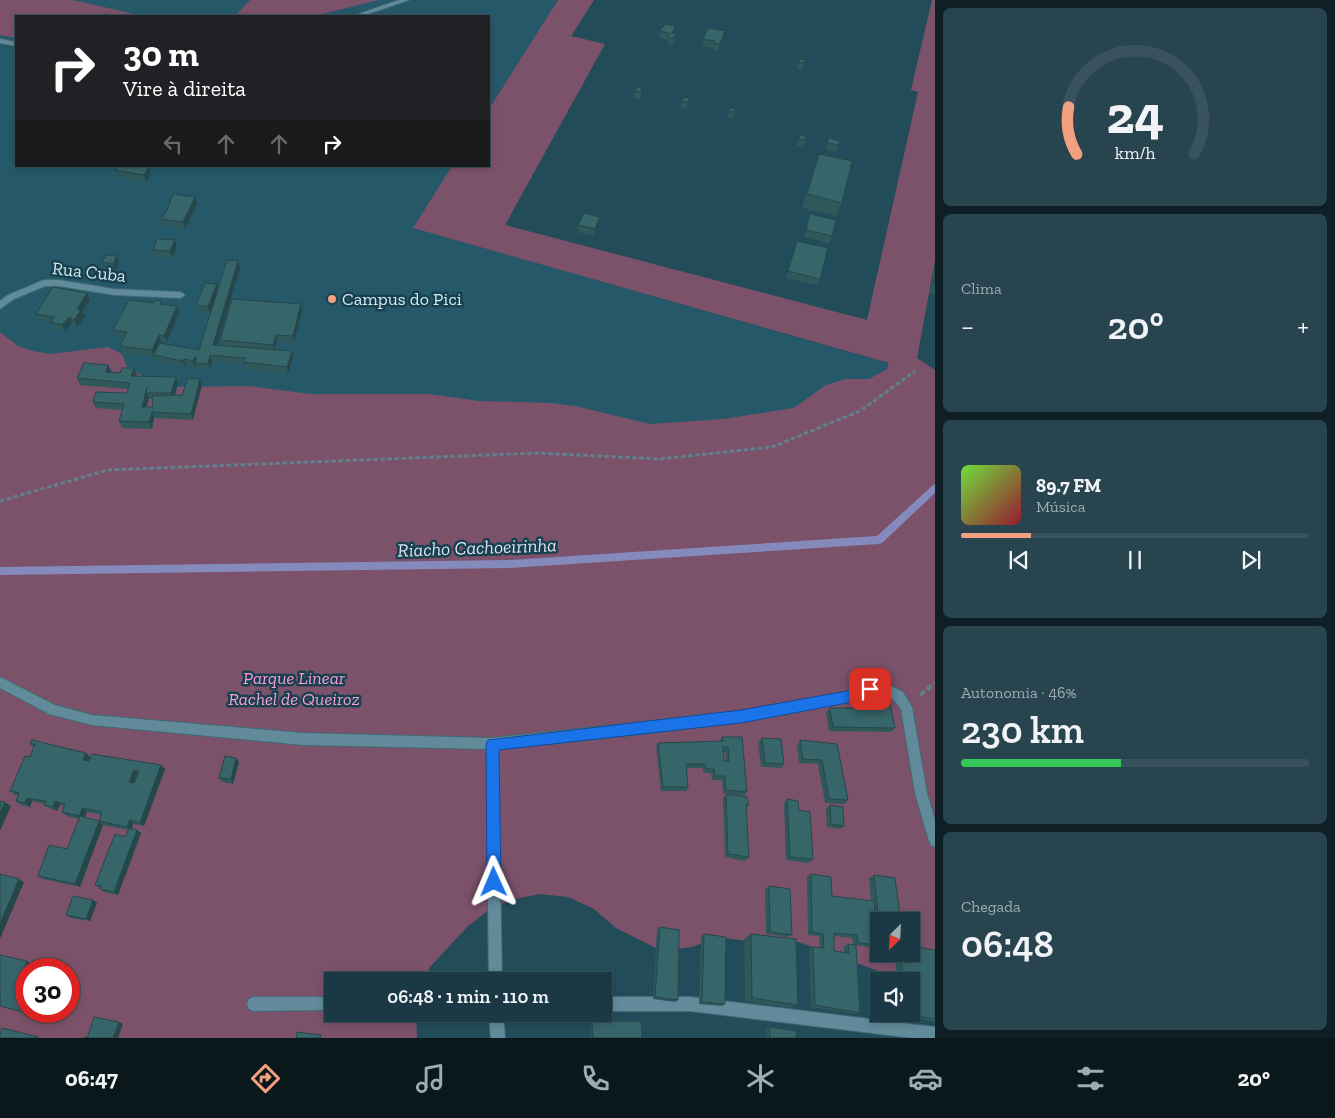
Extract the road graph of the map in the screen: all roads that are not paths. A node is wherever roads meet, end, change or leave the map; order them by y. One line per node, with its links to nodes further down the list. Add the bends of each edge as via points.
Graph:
1 (406, 0): 2 (street)
2 (359, 15)
3 (0, 41): 4 (street)
4 (15, 44)
5 (181, 295): 6 (street, Rua Cuba, via 114,292 44,283 11,297)
6 (0, 306)
7 (0, 682): 8 (street, via 53,710 92,720 303,739)
8 (492, 744): 9 (street, via 741,717 847,697 870,689 891,691 900,696 906,707 921,793); 10 (street)
9 (935, 840)
10 (495, 972)
11 (254, 1004): 12 (street)
12 (324, 1004)
13 (612, 1004): 15 (street, via 690,1004)
14 (497, 1022): 16 (street)
15 (935, 1034)
16 (498, 1038)

